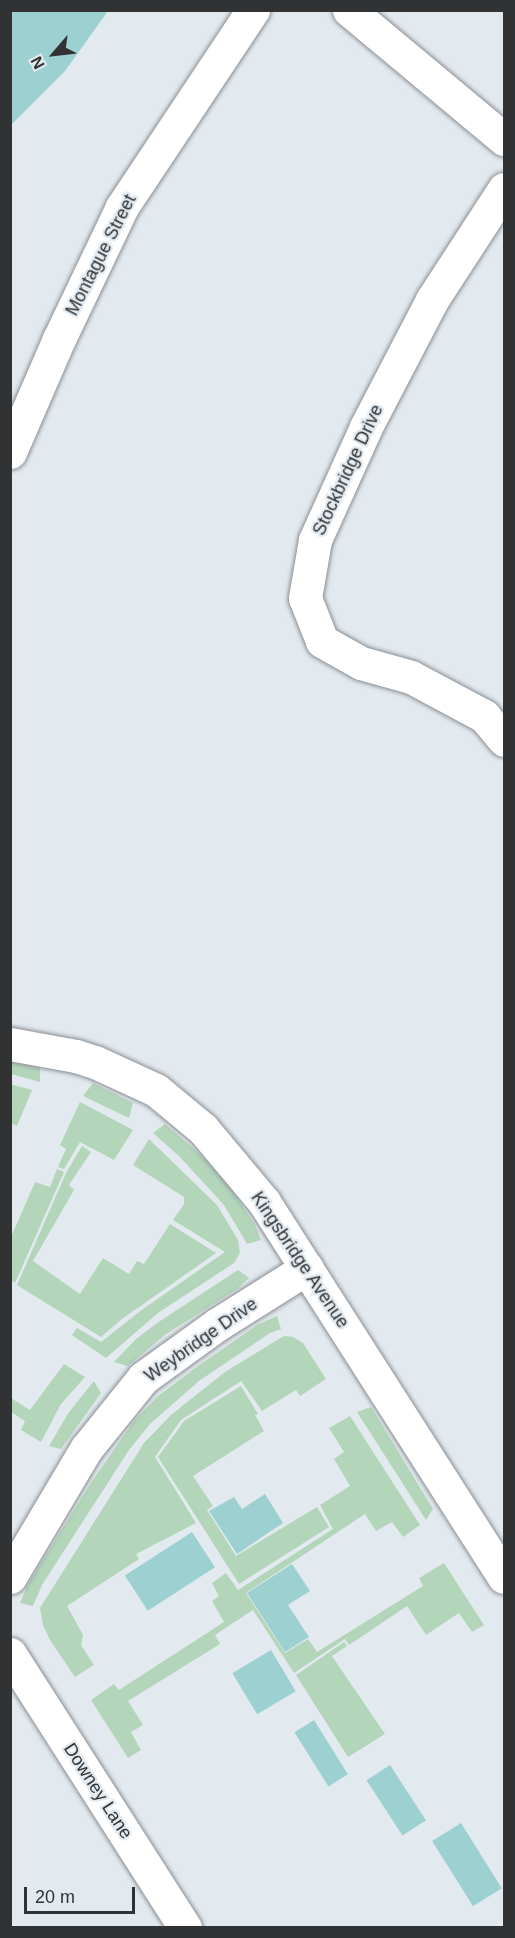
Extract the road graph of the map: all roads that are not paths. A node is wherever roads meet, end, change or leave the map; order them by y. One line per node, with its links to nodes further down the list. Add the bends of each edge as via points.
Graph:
1 (253, 10): 5 (street, Montague Street, via 122,207)
2 (350, 10): 3 (street)
3 (504, 139)
4 (504, 189): 6 (street, Stockbridge Drive, via 432,300 366,427 315,540 305,598 322,641 361,663 422,682 484,716)
5 (10, 452)
6 (504, 740)
7 (10, 1044): 8 (street, Kingsbridge Avenue, via 76,1056 156,1090 203,1129 264,1202)
8 (307, 1268): 9 (street, Weybridge Drive, via 218,1324 143,1378 86,1449); 10 (street, Kingsbridge Avenue)
9 (10, 1577)
10 (504, 1577)
11 (10, 1654): 12 (street, Downey Lane)
12 (185, 1928)

